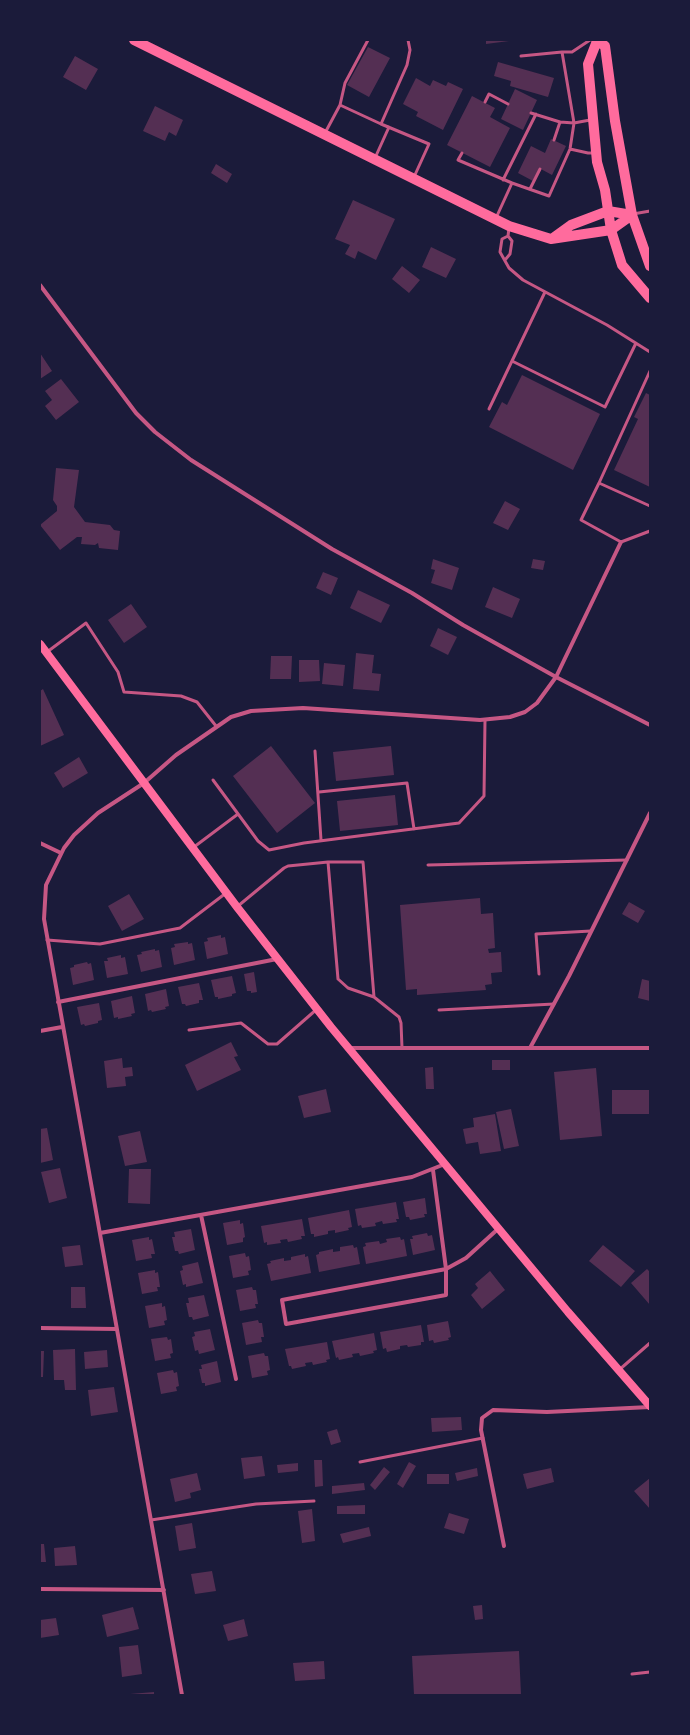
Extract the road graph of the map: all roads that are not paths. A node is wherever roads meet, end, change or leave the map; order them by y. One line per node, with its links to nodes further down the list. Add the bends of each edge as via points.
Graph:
1 (368, 40): 9 (lane, via 345,83)
2 (408, 40): 15 (lane, via 410,50 407,65)
3 (594, 40): 5 (lane, via 572,52); 12 (main road, via 588,64); 30 (main road, via 605,46)
4 (139, 41): 17 (main road)
5 (562, 52): 6 (lane); 14 (lane)
6 (521, 56)
7 (485, 102): 8 (lane, via 489,94)
8 (508, 104)
9 (340, 105): 15 (lane); 17 (lane)
10 (531, 113): 11 (lane)
11 (536, 114): 13 (lane); 25 (lane)
12 (593, 119): 14 (lane); 21 (main road)
13 (560, 122): 14 (lane); 18 (lane)
14 (574, 123): 19 (lane)
15 (381, 124): 16 (lane)
16 (389, 127): 22 (lane); 24 (lane, via 429,144)
17 (324, 134): 22 (main road)
18 (554, 140)
19 (570, 149): 21 (lane, via 588,154); 27 (lane, via 549,196)
20 (462, 152): 25 (lane, via 458,160)
21 (596, 153): 28 (main road)
22 (374, 159): 24 (main road)
23 (540, 169): 27 (lane)
24 (413, 179): 31 (main road)
25 (503, 180): 26 (lane)
26 (512, 183): 27 (lane); 31 (lane)
27 (530, 190)
28 (608, 211): 30 (main road); 32 (main road); 34 (main road, via 571,225)
29 (650, 211): 30 (lane)
30 (632, 215): 32 (main road); 36 (main road)
31 (495, 220): 33 (main road)
32 (611, 230): 34 (main road); 39 (main road, via 622,265)
33 (509, 231): 34 (main road); 35 (lane, via 512,241 510,254); 35 (lane, via 502,239 500,252)
34 (551, 240)
35 (505, 260): 38 (lane, via 509,268 523,280)
36 (650, 266)
37 (40, 285): 51 (street, via 136,413 155,432 185,455 332,549)
38 (545, 292): 40 (lane); 42 (lane)
39 (650, 298)
40 (636, 343): 41 (lane); 42 (lane, via 605,407)
41 (650, 352)
42 (512, 361): 44 (lane)
43 (650, 371): 45 (lane)
44 (490, 409)
45 (599, 483): 46 (lane); 48 (lane, via 581,520)
46 (650, 506)
47 (650, 531): 48 (lane)
48 (621, 542): 51 (street)
49 (40, 644): 50 (main road)
50 (46, 652): 54 (lane, via 86,623 118,672 124,692 181,696 197,702); 57 (main road)
51 (556, 677): 52 (street, via 537,703 525,712); 53 (street)
52 (485, 720): 54 (street, via 303,708 251,711 231,717); 61 (lane, via 484,796 459,823)
53 (650, 725)
54 (216, 726): 57 (street, via 176,755)
55 (315, 751): 58 (lane)
56 (213, 780): 60 (lane)
57 (144, 783): 64 (main road); 65 (street, via 98,813 74,835)
58 (319, 792): 61 (lane, via 407,783); 62 (lane)
59 (650, 813): 66 (street)
60 (238, 814): 62 (lane, via 258,841 269,850); 64 (lane)
61 (414, 829): 62 (lane)
62 (321, 840)
63 (40, 843): 65 (street)
64 (192, 848): 69 (main road)
65 (61, 853): 72 (street, via 46,885 44,919)
66 (627, 860): 68 (lane); 71 (street)
67 (328, 862): 70 (lane, via 284,868); 75 (lane, via 338,979 348,988); 75 (lane, via 360,861 364,865)
68 (428, 865)
69 (226, 893): 70 (main road); 72 (lane, via 180,928 100,944)
70 (237, 907): 73 (main road)
71 (591, 931): 74 (lane, via 536,934); 77 (street)
72 (47, 940): 76 (street)
73 (278, 959): 76 (street); 78 (main road)
74 (539, 974)
75 (374, 997): 84 (lane, via 399,1017)
76 (58, 1002): 80 (street)
77 (554, 1004): 79 (lane); 85 (street)
78 (317, 1009): 81 (lane, via 277,1044 268,1044 241,1023); 83 (main road)
79 (439, 1010)
80 (62, 1027): 82 (street); 91 (street)
81 (189, 1030)
82 (40, 1031)
83 (348, 1048): 84 (street); 87 (main road)
84 (402, 1048): 85 (street)
85 (530, 1048): 86 (street)
86 (650, 1048)
87 (445, 1164): 88 (street); 90 (main road)
88 (433, 1170): 89 (street, via 412,1177); 92 (street)
89 (201, 1215): 91 (street); 97 (street)
90 (499, 1228): 92 (street, via 466,1258); 96 (main road)
91 (100, 1233): 94 (street)
92 (446, 1269): 92 (street, via 446,1295 286,1324 282,1300)
93 (40, 1328): 94 (street)
94 (117, 1329): 102 (street)
95 (650, 1343): 96 (lane)
96 (618, 1370): 98 (main road)
97 (236, 1379)
98 (650, 1407): 99 (street, via 547,1412 493,1410 482,1418)
99 (483, 1438): 100 (lane); 103 (street)
100 (360, 1462)
101 (314, 1501): 102 (lane, via 256,1504)
102 (151, 1520): 105 (street)
103 (504, 1546)
104 (40, 1589): 105 (street)
105 (164, 1590): 108 (street)
106 (650, 1672): 107 (lane)
107 (632, 1674)
108 (182, 1695)

